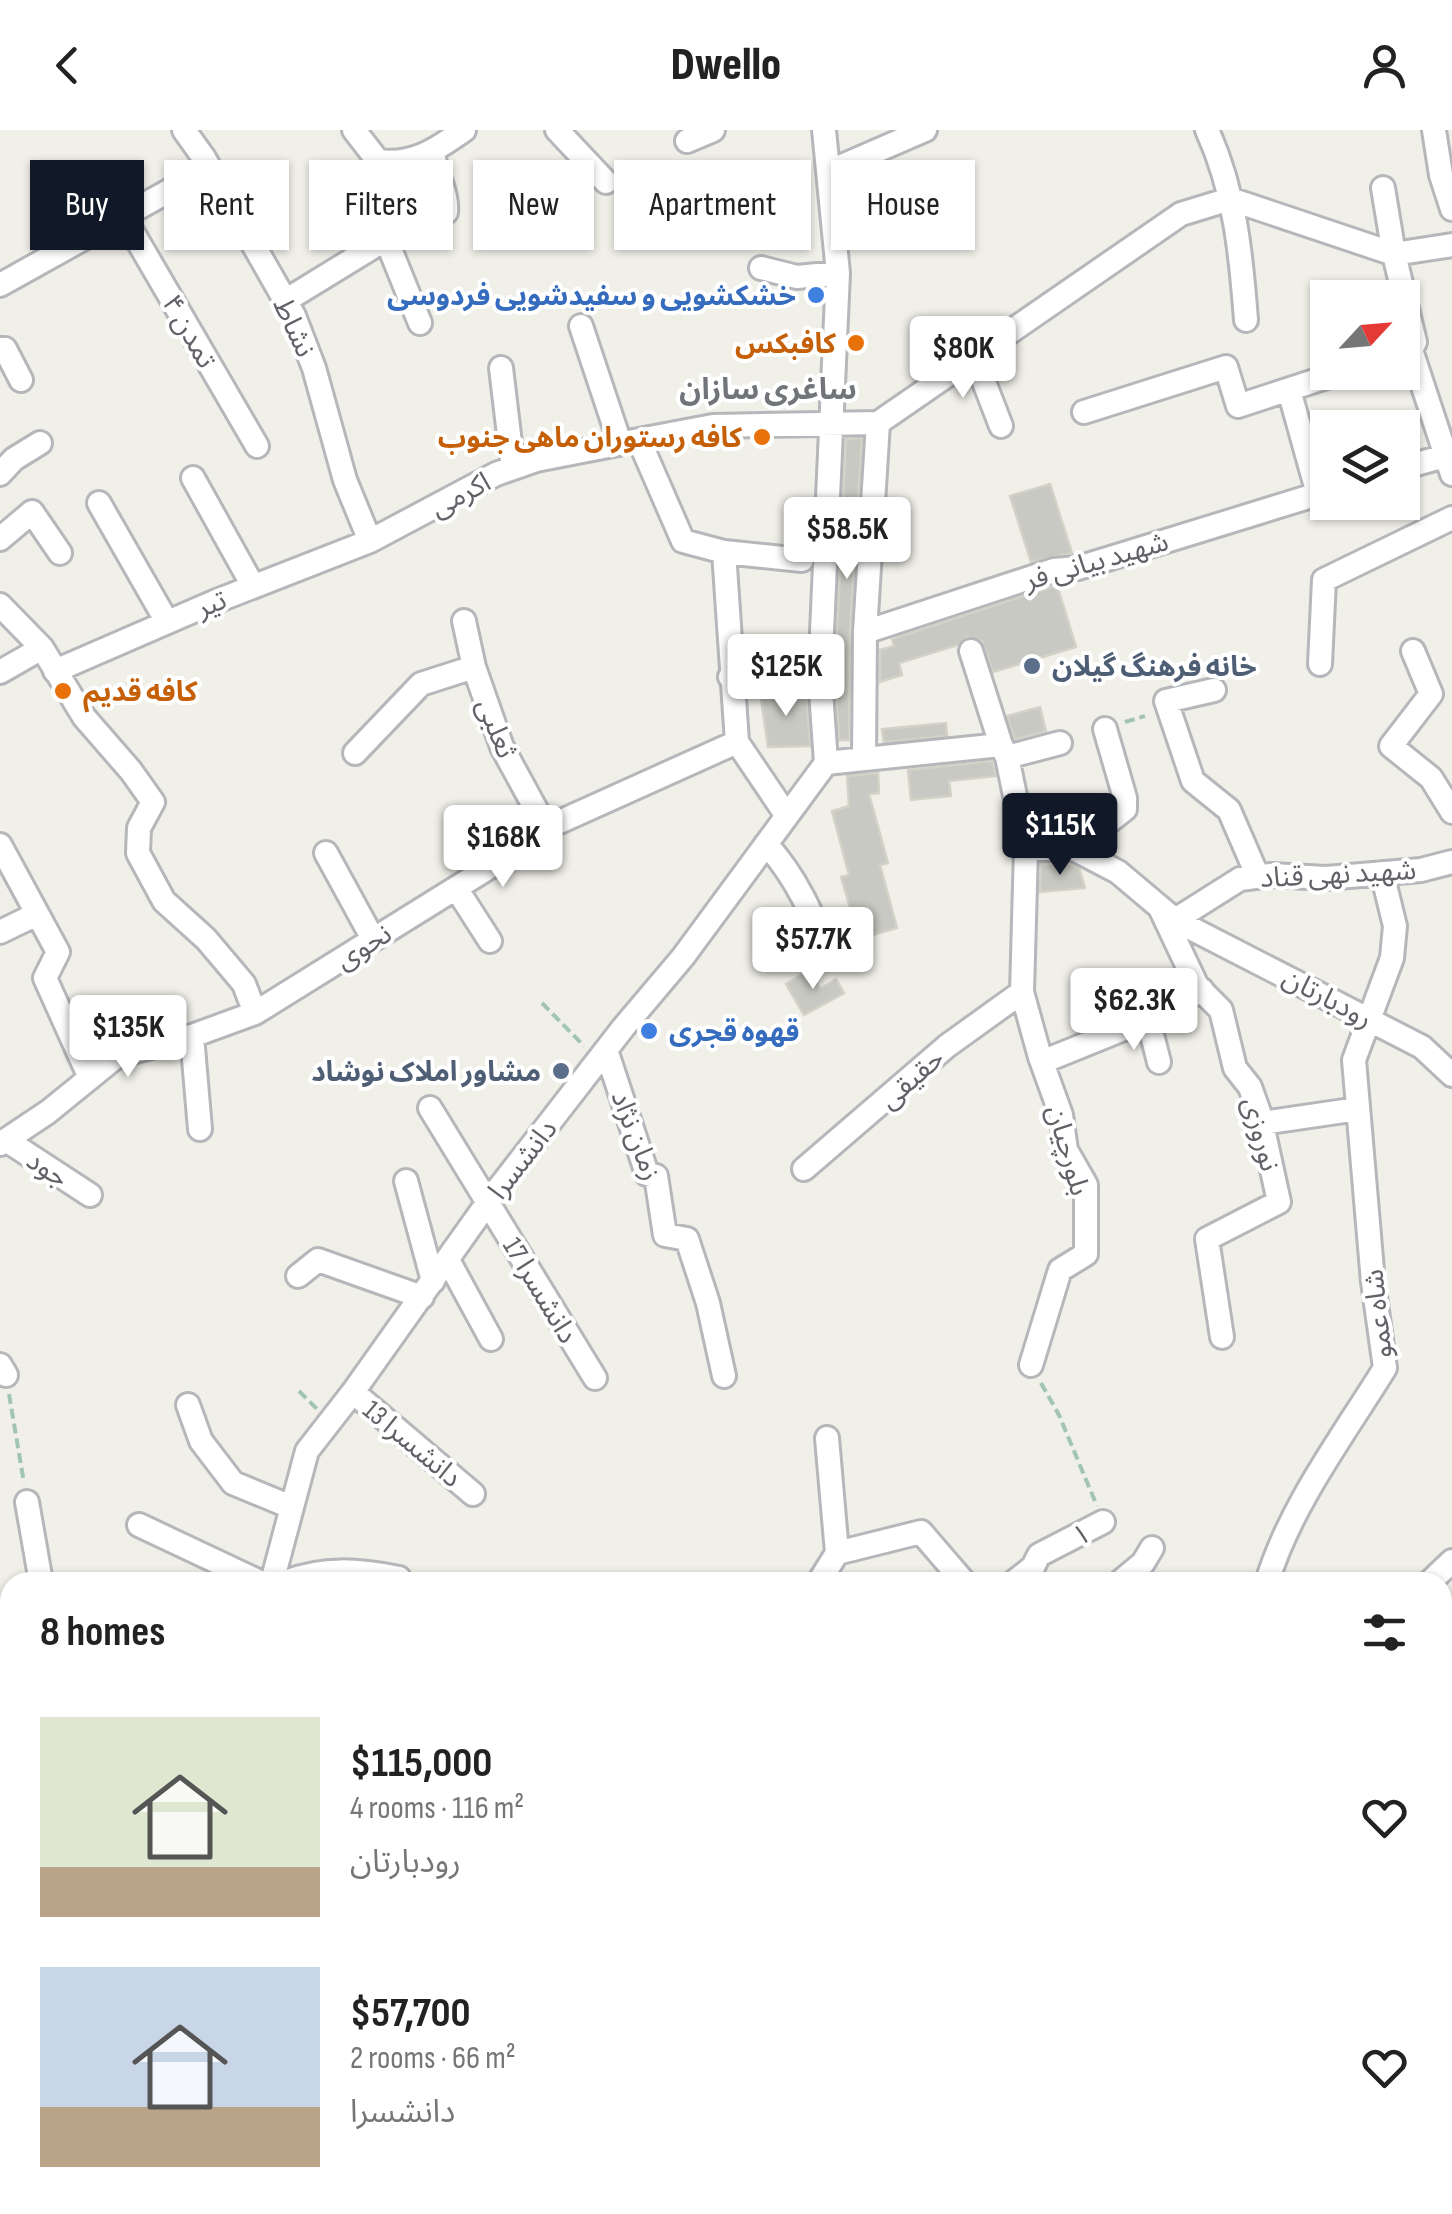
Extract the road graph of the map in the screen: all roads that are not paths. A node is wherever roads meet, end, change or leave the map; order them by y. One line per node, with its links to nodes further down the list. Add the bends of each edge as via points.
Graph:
1 (184, 130): 14 (street, نشاط)
2 (354, 130): 12 (street, via 378,161 398,164)
3 (464, 130): 12 (street)
4 (557, 130): 17 (street)
5 (713, 130): 11 (street)
6 (824, 130): 16 (street)
7 (925, 130): 16 (street)
8 (1207, 130): 13 (street)
9 (1229, 130): 13 (street)
10 (1434, 130): 20 (street)
11 (686, 141)
12 (433, 152): 15 (street)
13 (1218, 155): 19 (street)
14 (205, 160)
15 (434, 160)
16 (828, 172): 29 (street)
17 (606, 182)
18 (1383, 188): 27 (street)
19 (1230, 199): 27 (street); 33 (street); 37 (street, via 1181,214)
20 (1452, 210)
21 (1452, 245): 27 (street)
22 (62, 250): 31 (street)
23 (144, 250): 50 (street, تمدن ۴)
24 (256, 250): 32 (street, نشاط)
25 (368, 250): 32 (street)
26 (390, 250): 34 (street)
27 (1394, 254): 30 (street)
28 (761, 268): 29 (street, via 798,277)
29 (838, 273): 46 (street)
30 (1400, 280)
31 (0, 284)
32 (285, 301): 61 (street, نشاط)
33 (1246, 320)
34 (420, 323)
35 (582, 326): 48 (street)
36 (0, 350): 40 (street)
37 (974, 356): 45 (street); 47 (street)
38 (501, 368): 54 (street)
39 (1420, 376): 44 (street)
40 (21, 380)
41 (1310, 383): 42 (street)
42 (1288, 390): 43 (street, via 1238,406 1226,366); 51 (street)
43 (1084, 412)
44 (1442, 416): 52 (street)
45 (878, 423): 46 (street, اکرمی); 69 (street)
46 (832, 425): 48 (street, اکرمی, via 714,426); 78 (street)
47 (1001, 426)
48 (630, 442): 54 (street, اکرمی); 62 (street, via 683,541)
49 (40, 444): 55 (street)
50 (257, 446)
51 (1310, 456)
52 (1448, 465): 53 (street)
53 (1420, 467)
54 (512, 468): 61 (street, اکرمی)
55 (0, 474)
56 (193, 478): 65 (street)
57 (1310, 496): 69 (street, شهید بیانی فر)
58 (99, 503): 68 (street)
59 (1452, 518): 73 (street, via 1324,580)
60 (0, 539): 63 (street, via 32,512)
61 (370, 541): 65 (street, تیر)
62 (724, 552): 64 (street); 77 (street)
63 (60, 553)
64 (802, 560)
65 (254, 586): 68 (street, تیر)
66 (0, 605): 70 (street)
67 (464, 621): 74 (street, ثعلبی)
68 (166, 622): 75 (street, تیر)
69 (865, 632): 85 (street)
70 (42, 648): 75 (street); 76 (street)
71 (971, 651): 83 (street)
72 (1412, 651): 87 (street, via 1430,694 1391,746 1432,778)
73 (1320, 664)
74 (474, 667): 84 (street, via 421,684); 89 (street, ثعلبی, via 502,747)
75 (55, 671): 107 (street, via 153,802 139,828 138,852 164,900 244,984)
76 (0, 672)
77 (730, 677): 78 (street); 81 (street)
78 (820, 677): 86 (street)
79 (1214, 690): 97 (street, via 1166,701 1193,781 1229,810)
80 (1105, 729): 92 (street, via 1124,809)
81 (736, 742): 88 (street); 89 (street, نحوی)
82 (1060, 743): 83 (street)
83 (1004, 751): 85 (street); 93 (street)
84 (355, 753)
85 (864, 759): 86 (street)
86 (826, 763): 88 (street, دانشسرا)
87 (1452, 812)
88 (787, 816): 90 (street, دانشسرا)
89 (546, 828): 98 (street, نحوی)
90 (766, 844): 104 (street, via 811,911); 111 (street, دانشسرا)
91 (0, 845): 99 (street)
92 (1074, 849): 93 (street, رودبارتان); 100 (street, رودبارتان, via 1118,872)
93 (1026, 850): 106 (street, بلورچیان)
94 (326, 852): 102 (street)
95 (1452, 862): 96 (street, شهید نهی قناد)
96 (1382, 873): 97 (street, شهید نهی قناد); 109 (street, شاه عمو, via 1395,926 1392,958)
97 (1258, 876): 100 (street, شهید نهی قناد)
98 (456, 888): 102 (street, نحوی); 103 (street)
99 (37, 914): 101 (street); 115 (street, via 58,952 45,978)
100 (1168, 914): 105 (street, نوروزی); 109 (street, رودبارتان)
101 (0, 932)
102 (374, 939): 107 (street, نحوی)
103 (490, 941)
104 (829, 956)
105 (1202, 990): 108 (street); 118 (street, نوروزی, via 1221,1010 1235,1068 1250,1087)
106 (1022, 992): 112 (street, بلورچیان); 121 (street, حقیقی)
107 (255, 1013): 110 (street, نحوی)
108 (1148, 1019): 112 (street); 113 (street)
109 (1370, 1019): 114 (street, رودبارتان, via 1422,1047); 117 (street, شاه عمو, via 1354,1060)
110 (192, 1036): 115 (street, نحوی, via 117,1056); 119 (street)
111 (602, 1055): 124 (street, دانشسرا); 131 (street, زمان نژاد, via 646,1174 656,1176 665,1235 687,1239)
112 (1042, 1062): 130 (street, بلورچیان, via 1066,1150 1086,1184 1086,1254 1060,1270)
113 (1159, 1062)
114 (1452, 1076)
115 (90, 1078): 120 (street, نحوی)
116 (430, 1108): 124 (street, دانشسرا 17)
117 (1358, 1109): 118 (street); 152 (street, شاه عمو, via 1386,1368 1322,1469)
118 (1262, 1123): 128 (street, نوروزی, via 1279,1202 1206,1239)
119 (200, 1129)
120 (3, 1142): 123 (street, جود)
121 (804, 1169)
122 (406, 1181): 127 (street)
123 (90, 1195)
124 (488, 1202): 125 (street, دانشسرا); 132 (street, دانشسرا 17)
125 (448, 1260): 127 (street, دانشسرا); 129 (street)
126 (298, 1276): 127 (street, via 318,1260)
127 (427, 1289): 133 (street, دانشسرا)
128 (1222, 1337)
129 (492, 1339)
130 (1031, 1365)
131 (724, 1376)
132 (595, 1378)
133 (354, 1392): 136 (street, دانشسرا 13); 138 (street, دانشسرا, via 307,1450)
134 (188, 1405): 138 (street, via 201,1441 234,1483)
135 (828, 1438): 142 (street)
136 (472, 1494)
137 (27, 1502): 143 (street)
138 (292, 1507): 145 (street, دانشسرا)
139 (1104, 1522): 150 (street, ۱, via 1039,1555)
140 (139, 1525): 144 (street)
141 (1152, 1548): 151 (street)
142 (837, 1553): 148 (street); 149 (street, via 921,1532)
143 (39, 1572)
144 (239, 1572)
145 (275, 1572)
146 (310, 1572): 147 (street)
147 (368, 1572)
148 (825, 1572)
149 (955, 1572)
150 (1026, 1572)
151 (1132, 1572)
152 (1271, 1572)

